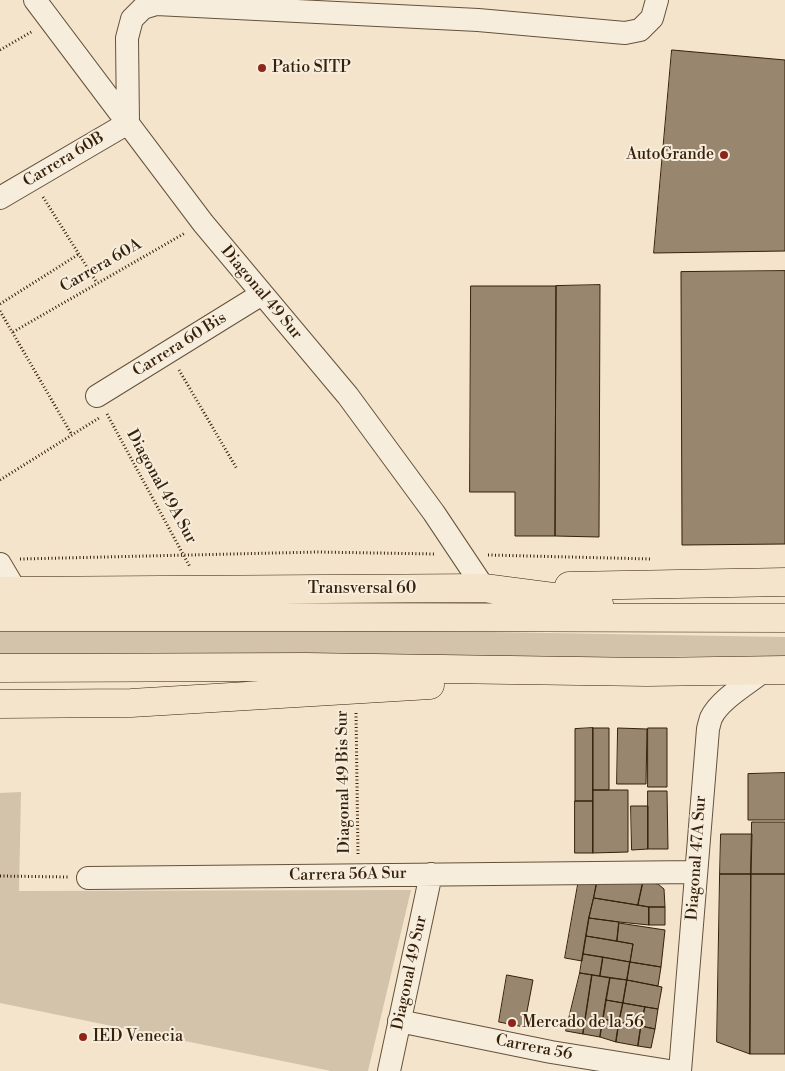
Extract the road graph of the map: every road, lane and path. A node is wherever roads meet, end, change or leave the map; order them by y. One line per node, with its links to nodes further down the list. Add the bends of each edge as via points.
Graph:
1 (35, 0): 4 (street, Diagonal 49 Sur)
2 (657, 0): 3 (street, via 652,18 640,30 624,33)
3 (480, 10): 6 (street, via 156,4 143,8 132,19 127,38)
4 (51, 21): 5 (path); 6 (street, Diagonal 49 Sur)
5 (0, 50)
6 (128, 123): 7 (street, Carrera 60B); 9 (street, Diagonal 49 Sur)
7 (32, 179): 8 (street, Carrera 60B); 10 (path)
8 (0, 198)
9 (203, 223): 11 (path, Carrera 60A); 12 (street, Diagonal 49 Sur)
10 (79, 254): 11 (path); 13 (path, Carrera 60A)
11 (97, 283): 15 (path, Carrera 60A)
12 (262, 294): 16 (street, Carrera 60 Bis); 22 (street, Diagonal 49 Sur, via 348,396)
13 (0, 304)
14 (0, 311): 15 (path)
15 (13, 332): 18 (path)
16 (168, 352): 17 (street, Carrera 60 Bis); 19 (path)
17 (102, 405): 18 (path); 21 (path, Diagonal 49A Sur)
18 (72, 435): 20 (path)
19 (237, 469)
20 (0, 480)
21 (184, 554): 22 (path); 24 (path); 27 (path, Diagonal 49A Sur)
22 (462, 555): 23 (path); 26 (street, Diagonal 49 Sur)
23 (653, 559)
24 (10, 561): 29 (street)
25 (785, 582): 26 (highway)
26 (484, 588): 28 (highway, Transversal 60); 32 (highway, Transversal 60)
27 (203, 590): 28 (highway, Transversal 60); 29 (highway, Transversal 60)
28 (244, 590): 30 (highway)
29 (8, 591)
30 (295, 616): 31 (highway, Transversal 60); 32 (highway, Transversal 60)
31 (0, 617)
32 (722, 618): 33 (highway, Transversal 60)
33 (785, 618)
34 (0, 668): 36 (highway, via 316,667)
35 (775, 670): 36 (highway); 39 (street, Diagonal 47A Sur, via 730,697 712,717 706,742)
36 (647, 672): 37 (highway)
37 (356, 690): 38 (highway, via 131,703); 41 (path, Diagonal 49 Bis Sur)
38 (0, 704)
39 (696, 872): 40 (street, Carrera 56A Sur); 48 (street, Diagonal 47A Sur)
40 (431, 874): 41 (street, Carrera 56A Sur); 44 (street, Diagonal 49 Sur)
41 (358, 875): 43 (street, Carrera 56A Sur)
42 (0, 876): 43 (path)
43 (88, 878)
44 (399, 1021): 45 (street, Carrera 56); 46 (street, Diagonal 49 Sur)
45 (550, 1062): 47 (street, Carrera 56)
46 (389, 1071)
47 (669, 1071)
48 (680, 1071)

